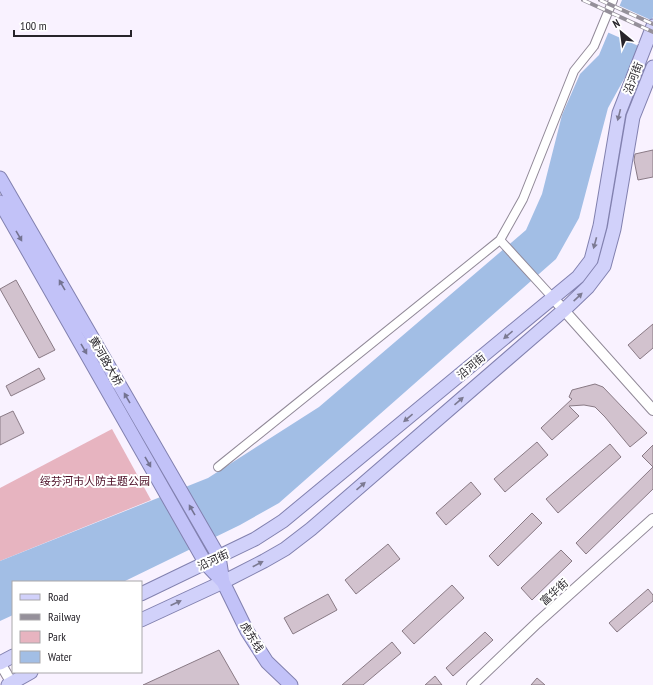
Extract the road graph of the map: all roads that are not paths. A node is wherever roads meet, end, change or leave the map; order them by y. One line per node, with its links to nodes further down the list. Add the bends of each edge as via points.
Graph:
1 (613, 0): 7 (street, via 594,46 574,71 523,199)
2 (653, 26): 8 (main road, 沿河街, one-way to 8, via 619,113 600,226 591,260 578,278)
3 (653, 67): 4 (main road, 沿河街)
4 (648, 91): 9 (main road, 沿河街, one-way to 4, via 588,287 604,266 614,229 633,117)
5 (0, 178): 13 (highway, 黄河路大桥, one-way to 5)
6 (0, 202): 14 (highway, 黄河路大桥, one-way to 14)
7 (500, 240): 8 (street); 11 (street)
8 (554, 298): 9 (street); 13 (main road, 沿河街, one-way to 13, via 284,521)
9 (564, 310): 10 (street); 15 (main road, 沿河街, one-way to 9, via 285,549 312,529)
10 (653, 410)
11 (218, 468)
12 (653, 519): 23 (street, 富华街)
13 (219, 557): 14 (main road, 沿河街); 15 (highway)
14 (206, 564): 15 (highway, 黄河路大桥); 16 (main road, 沿河街)
15 (223, 582): 17 (main road, 沿河街, one-way to 15); 22 (highway, 虎东线, via 246,631 267,662)
16 (142, 594)
17 (142, 620)
18 (12, 657): 19 (main road)
19 (0, 663): 21 (street)
20 (29, 673): 21 (main road)
21 (11, 684)
22 (291, 685)
23 (472, 685)

